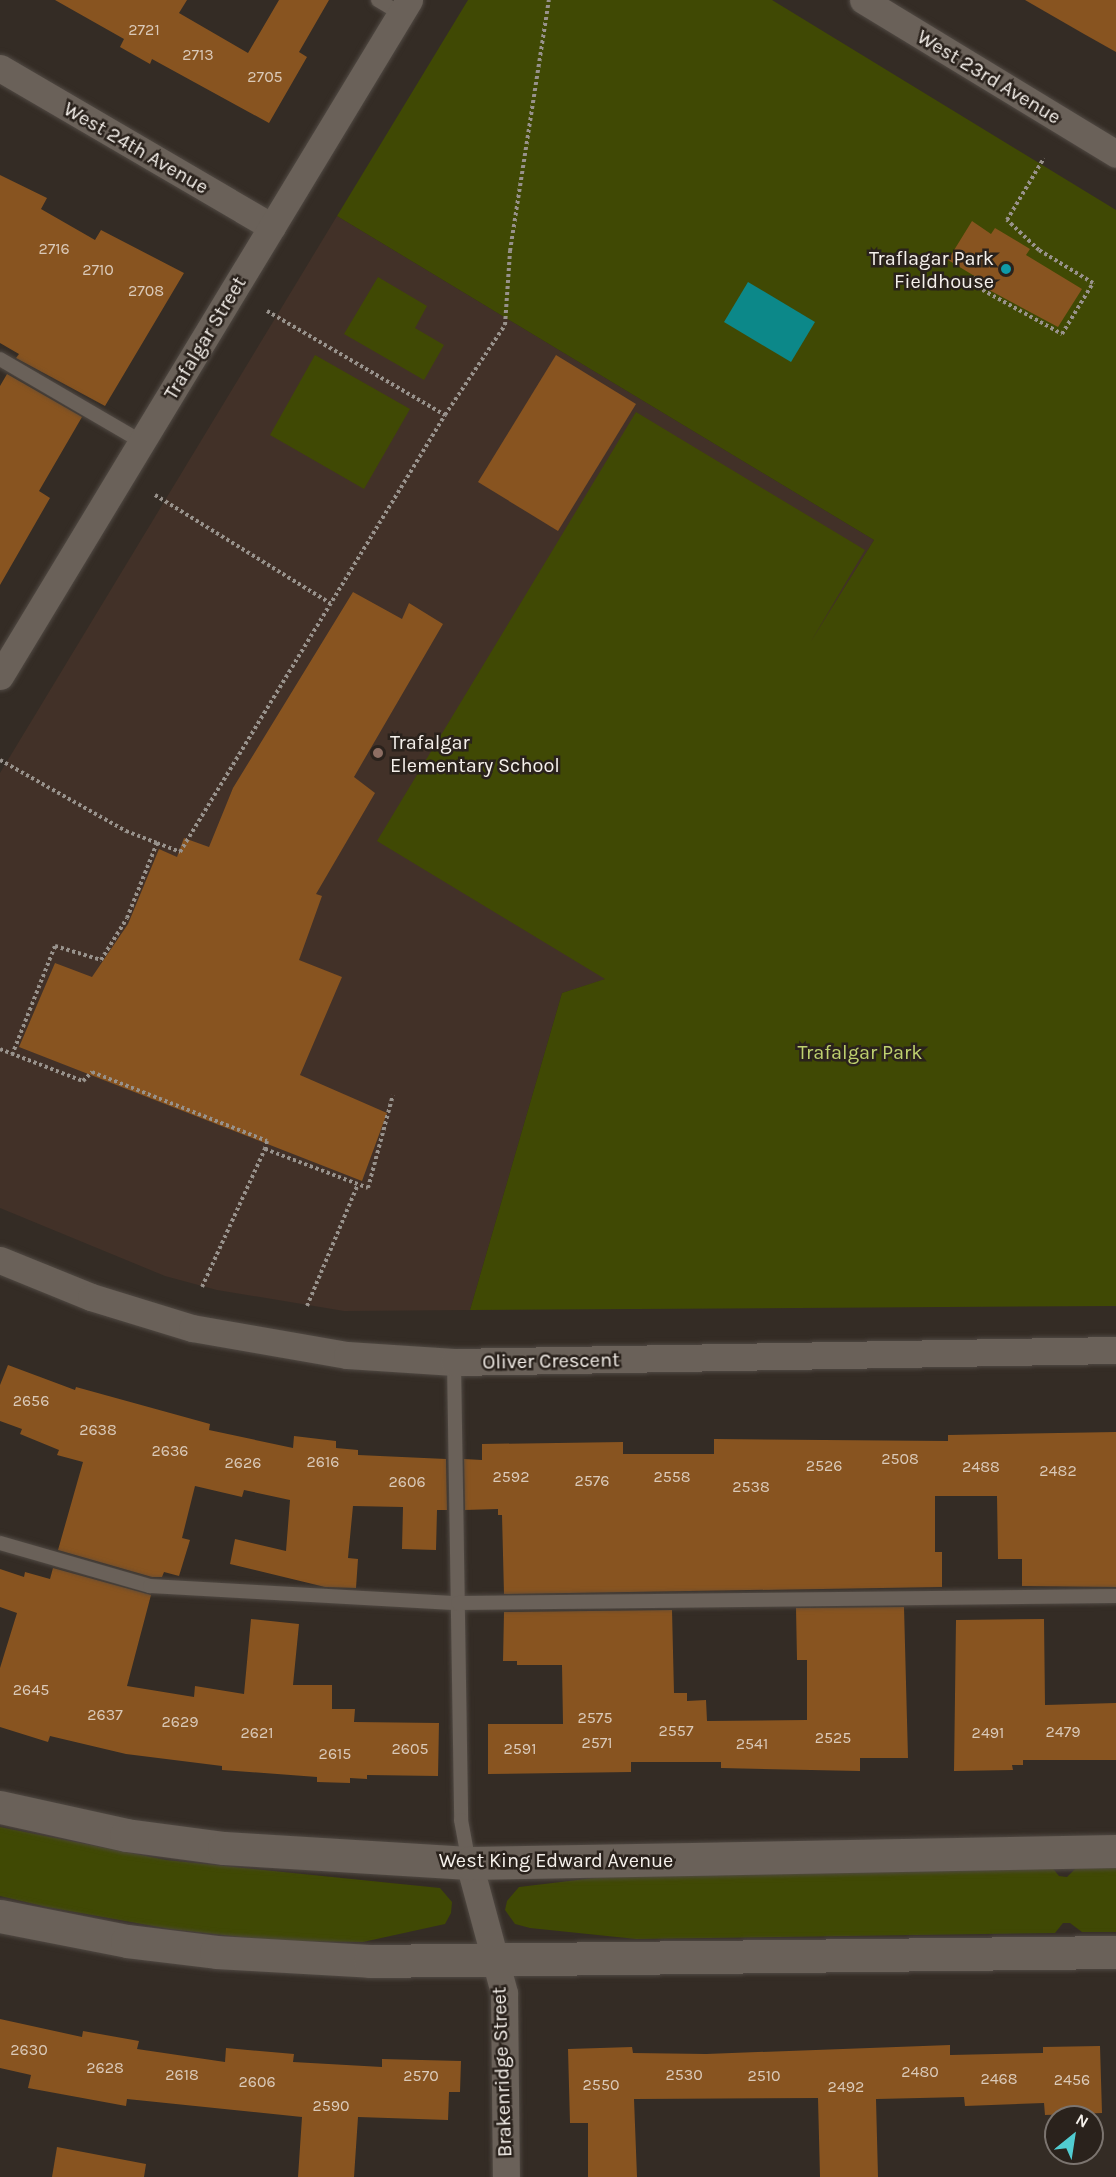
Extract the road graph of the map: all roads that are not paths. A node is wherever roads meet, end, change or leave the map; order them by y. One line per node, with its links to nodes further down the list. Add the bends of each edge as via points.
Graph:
1 (378, 0): 3 (lane)
2 (862, 0): 5 (street, West 23rd Avenue)
3 (405, 7): 6 (street, Trafalgar Street)
4 (0, 68): 6 (street, West 24th Avenue)
5 (1116, 154)
6 (272, 227): 8 (street, Trafalgar Street)
7 (0, 359): 8 (lane)
8 (142, 442): 9 (street, Trafalgar Street)
9 (4, 662)
10 (0, 1260): 12 (street, Oliver Crescent, via 91,1297 192,1328 347,1355)
11 (1116, 1350): 12 (street, Oliver Crescent)
12 (454, 1362): 15 (lane)
13 (0, 1543): 15 (lane, via 150,1587)
14 (1116, 1596): 15 (lane)
15 (458, 1603): 18 (lane, via 461,1820)
16 (0, 1807): 18 (main road, West King Edward Avenue, via 126,1835 224,1848)
17 (1116, 1851): 18 (main road, West King Edward Avenue)
18 (469, 1863): 21 (street, Brakenridge Street)
19 (0, 1916): 21 (main road, via 127,1941 257,1956 370,1961)
20 (1116, 1952): 21 (main road)
21 (494, 1960): 22 (street, Brakenridge Street, via 504,1993)
22 (506, 2177)

